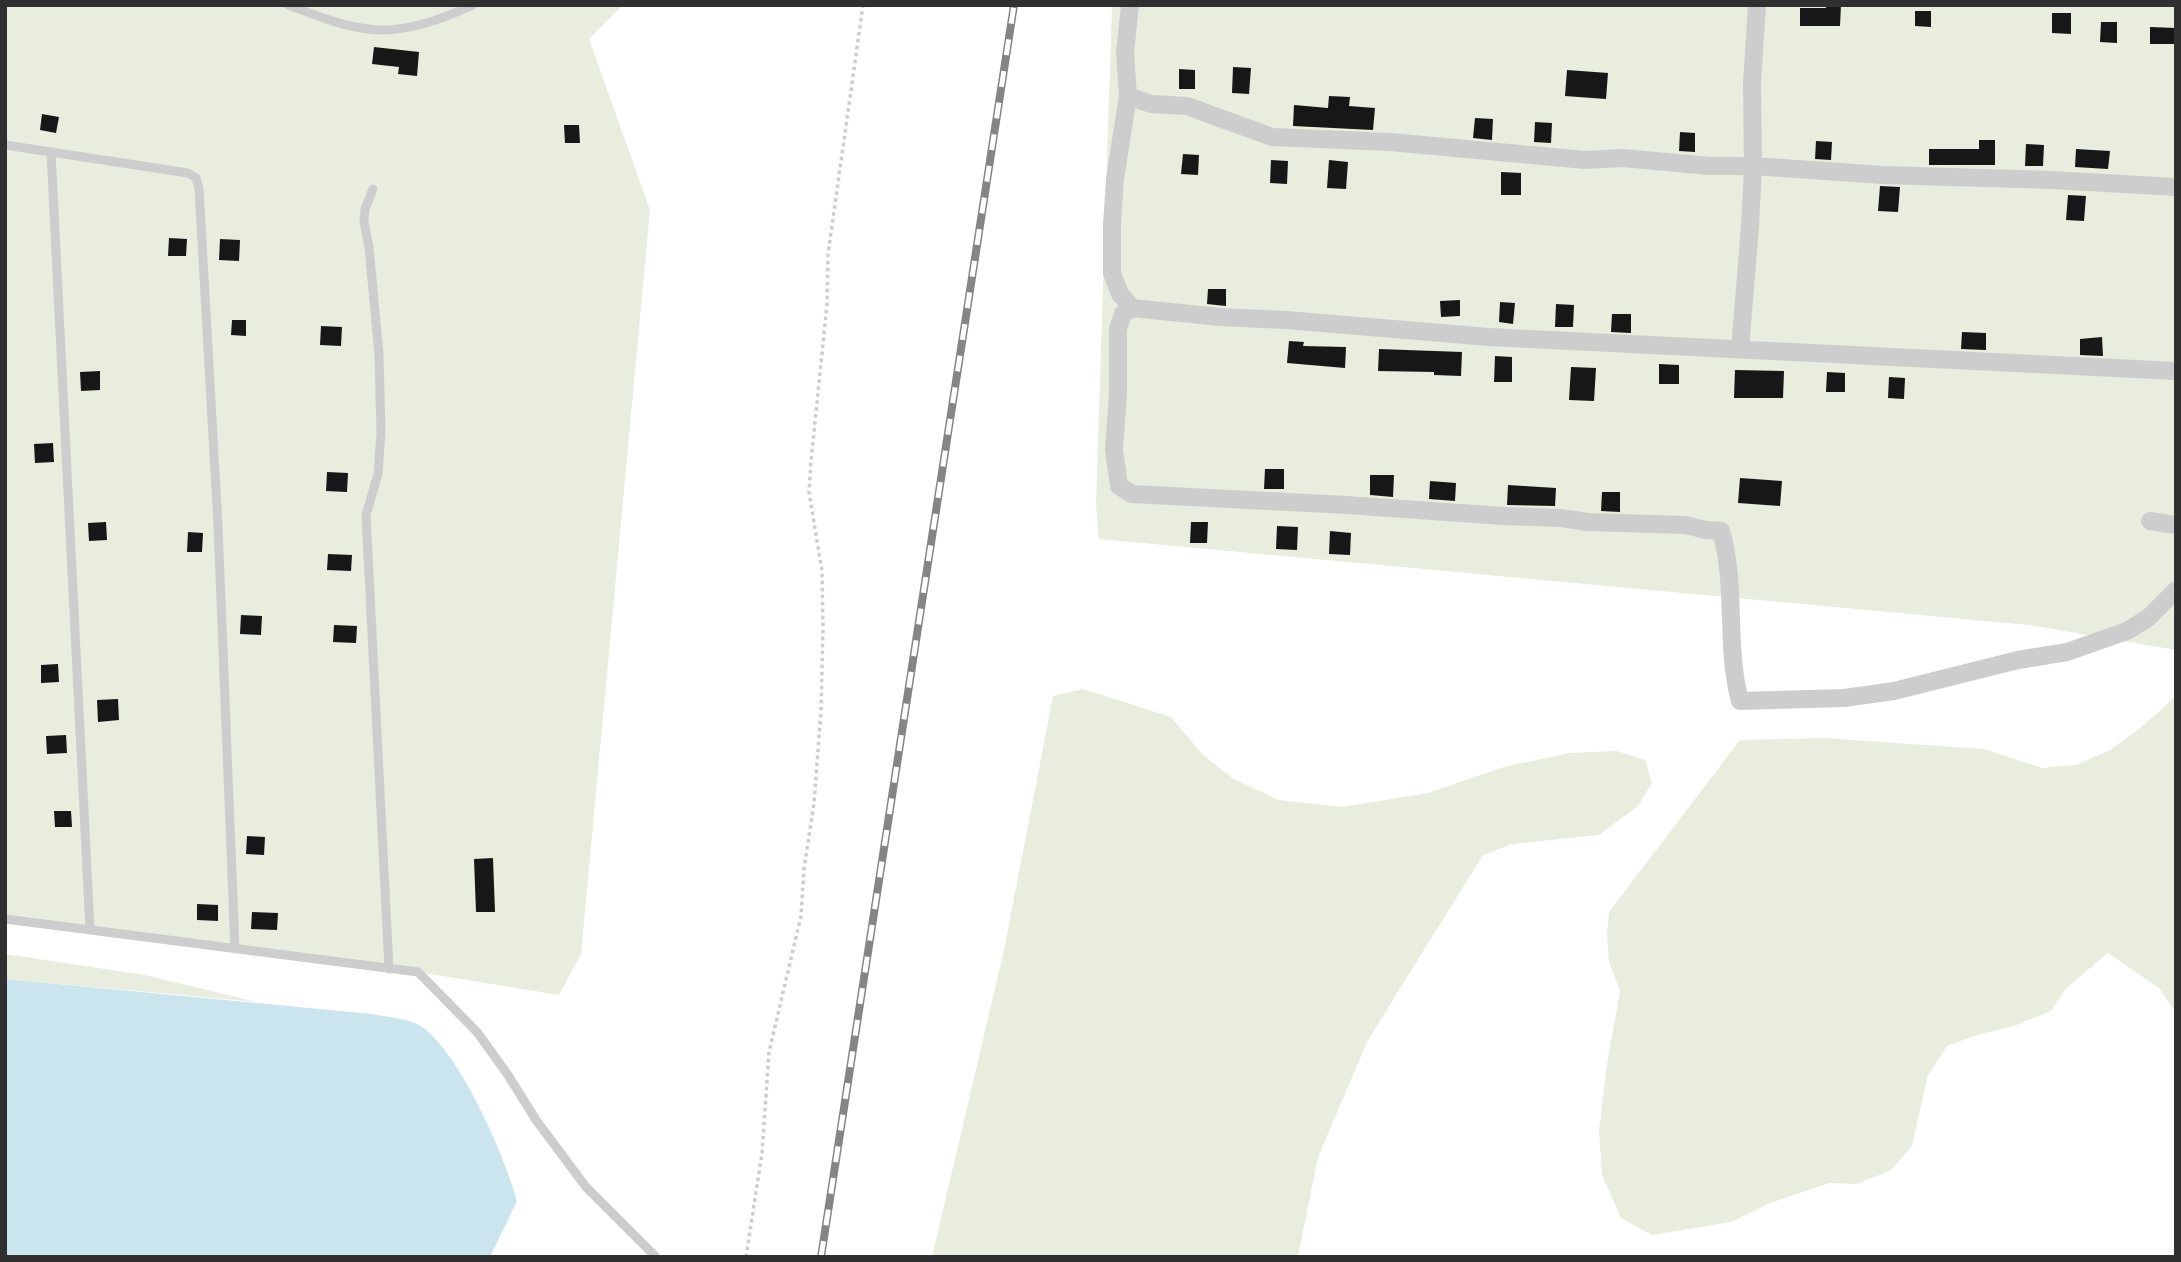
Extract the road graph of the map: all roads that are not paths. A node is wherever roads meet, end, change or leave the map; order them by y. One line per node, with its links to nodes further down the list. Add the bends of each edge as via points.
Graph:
1 (288, 5): 2 (lane, via 342,24 383,30)
2 (473, 5)
3 (1130, 5): 5 (street, via 1125,53)
4 (1757, 5): 8 (street)
5 (1128, 96): 8 (street, via 1151,104 1187,106 1272,137 1390,142 1585,160); 11 (street, via 1111,225 1112,273)
6 (5, 145): 7 (lane)
7 (51, 152): 18 (lane); 19 (lane, via 188,173 196,178 199,189)
8 (1753, 166): 9 (street); 12 (street)
9 (2176, 187)
10 (373, 189): 20 (lane, via 364,222 379,355 381,433 378,474 366,515)
11 (1132, 308): 12 (street, via 1489,337); 16 (street, via 1123,314 1118,329 1114,450 1119,486 1132,494 1686,525 1721,531 1732,665 1740,701 1843,698 1894,691 2067,652 2127,631 2148,618)
12 (1740, 349): 13 (street)
13 (2176, 371)
14 (2150, 521): 15 (street)
15 (2176, 525)
16 (2176, 590)
17 (5, 919): 18 (lane)
18 (90, 930): 19 (lane)
19 (235, 949): 20 (lane)
20 (389, 969): 21 (lane, via 418,972 477,1032 586,1187)
21 (656, 1257)

